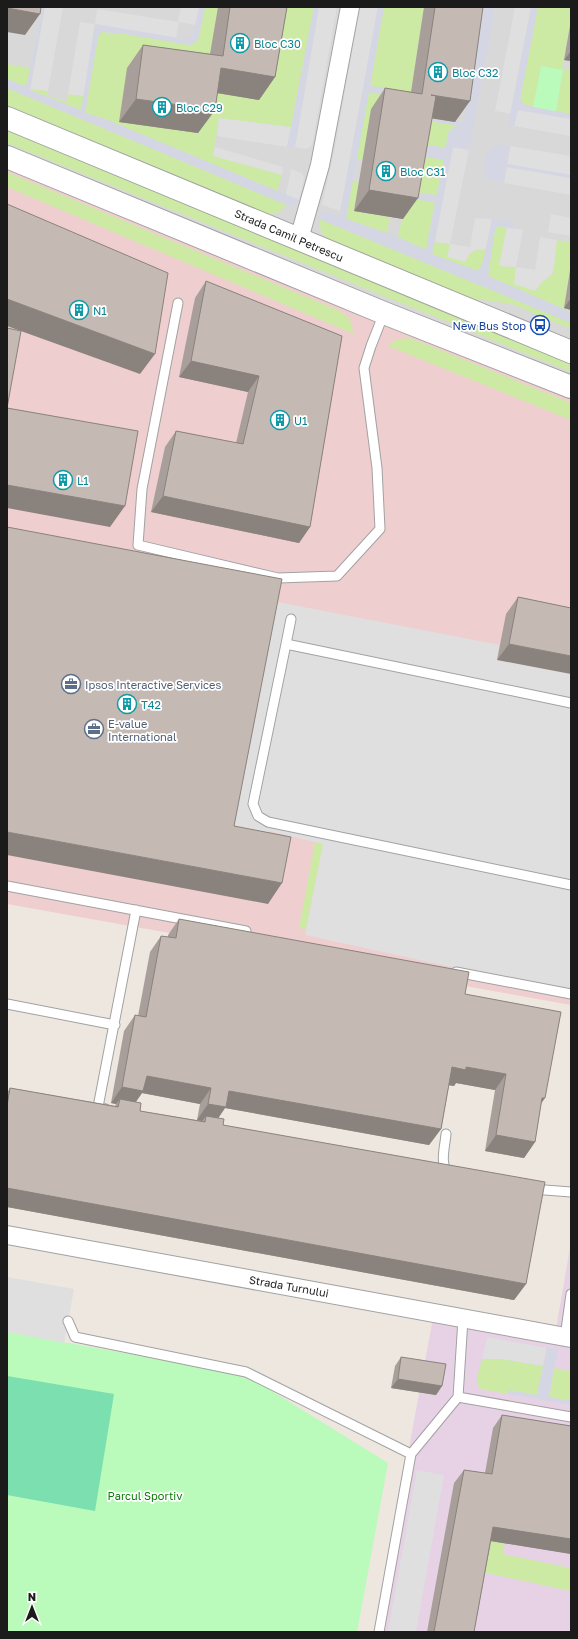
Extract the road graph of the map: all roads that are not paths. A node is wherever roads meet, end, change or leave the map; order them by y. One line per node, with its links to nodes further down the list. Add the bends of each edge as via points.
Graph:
1 (350, 7): 4 (street, via 320,165)
2 (7, 118): 4 (street, Strada Camil Petrescu)
3 (7, 156): 6 (street)
4 (299, 239): 7 (street, Strada Camil Petrescu)
5 (178, 303): 6 (lane, via 142,489 138,546 278,578 337,576 380,529 377,468 364,368)
6 (384, 313): 8 (street)
7 (571, 352)
8 (571, 387)
9 (291, 619): 10 (lane)
10 (286, 644): 11 (lane); 12 (lane, via 253,804 258,816 268,822)
11 (571, 703)
12 (571, 885)
13 (7, 886): 14 (lane)
14 (136, 910): 15 (lane); 19 (lane)
15 (256, 934)
16 (448, 970): 17 (lane)
17 (571, 994)
18 (7, 1004): 19 (lane)
19 (115, 1025): 20 (lane, via 98,1107)
20 (114, 1110)
21 (446, 1134): 22 (lane, via 443,1165 446,1171 454,1176)
22 (434, 1172)
23 (525, 1188): 24 (lane)
24 (571, 1192)
25 (7, 1235): 27 (street, Strada Turnului)
26 (571, 1294): 29 (lane)
27 (464, 1318): 29 (street, Strada Turnului); 30 (lane)
28 (68, 1321): 32 (lane, via 75,1337 246,1372)
29 (568, 1338)
30 (458, 1397): 31 (lane); 32 (lane)
31 (571, 1417)
32 (411, 1454): 33 (lane)
33 (379, 1632)

